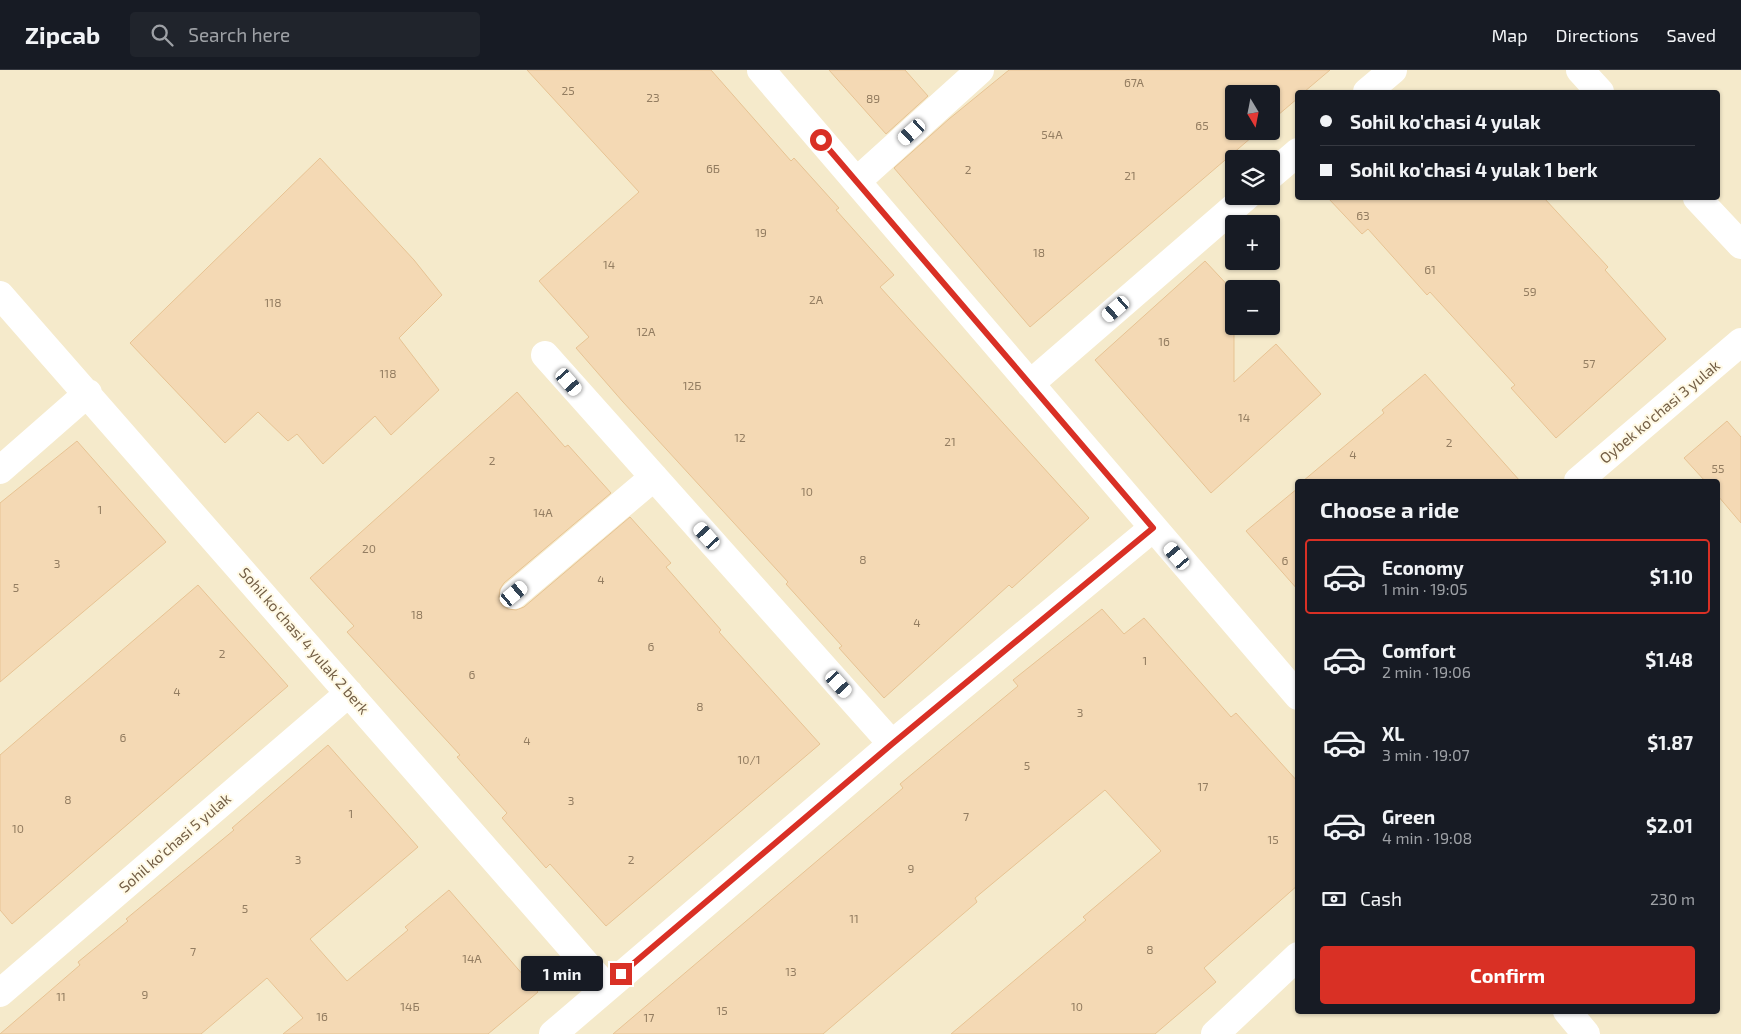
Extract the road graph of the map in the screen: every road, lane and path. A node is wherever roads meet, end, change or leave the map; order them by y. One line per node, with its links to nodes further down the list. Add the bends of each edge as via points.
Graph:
1 (762, 70): 9 (street)
2 (980, 70): 9 (street)
3 (1393, 70): 5 (street)
4 (1580, 70): 6 (street)
5 (1369, 90)
6 (1598, 90)
7 (1295, 155): 8 (street)
8 (1280, 167)
9 (857, 181): 16 (street)
10 (1699, 200): 12 (street)
11 (1237, 205): 16 (street)
12 (1741, 245)
13 (0, 295): 17 (street, Sohil ko'chasi 4 yulak 2 berk)
14 (1741, 342): 20 (street, Oybek ko'chasi 3 yulak)
15 (545, 355): 19 (street)
16 (1030, 384): 21 (street)
17 (88, 393): 18 (street); 23 (street, Sohil ko'chasi 4 yulak 2 berk)
18 (0, 470)
19 (654, 477): 22 (street); 25 (street)
20 (1580, 479)
21 (1153, 528): 24 (street); 25 (street)
22 (514, 594)
23 (349, 693): 27 (street, Sohil ko'chasi 4 yulak 2 berk); 28 (street, Sohil ko'chasi 5 yulak)
24 (1295, 693)
25 (892, 744): 27 (street)
26 (1295, 959): 31 (street)
27 (606, 987): 30 (street)
28 (0, 993)
29 (1569, 1014): 32 (street)
30 (553, 1034)
31 (1215, 1034)
32 (1586, 1034)

